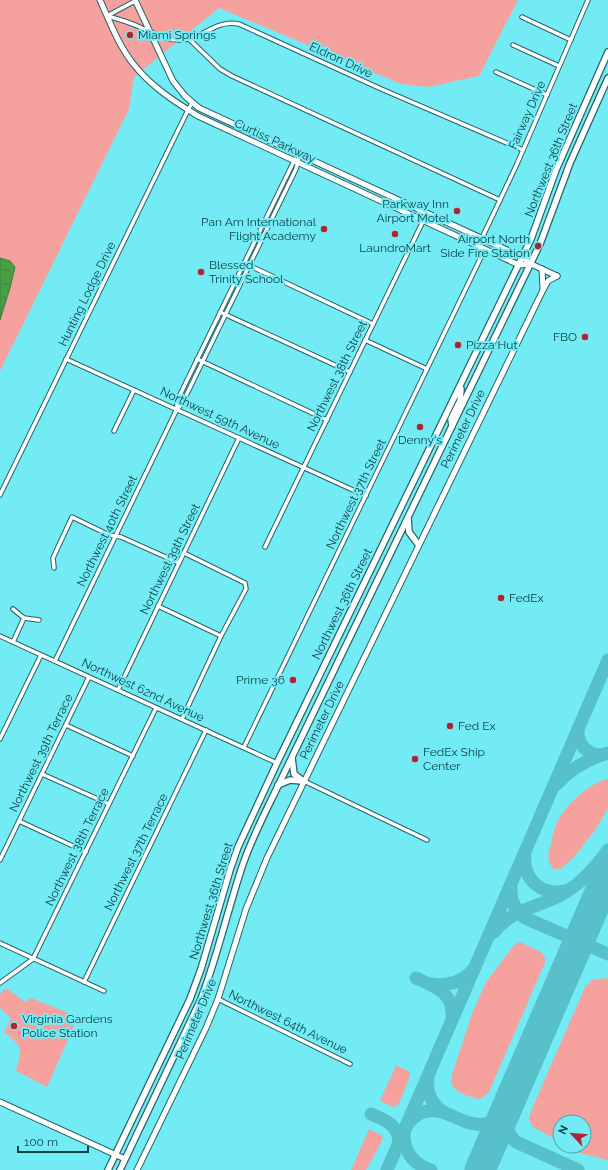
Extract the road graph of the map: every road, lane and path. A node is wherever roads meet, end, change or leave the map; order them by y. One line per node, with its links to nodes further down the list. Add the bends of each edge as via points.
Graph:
1 (100, 0): 4 (street, Curtiss Parkway)
2 (135, 0): 4 (street); 6 (street, Curtiss Parkway)
3 (588, 0): 8 (street, Fairway Drive)
4 (107, 16): 6 (street, Eldron Drive); 16 (street, Curtiss Parkway, via 134,66 152,84)
5 (522, 17): 8 (street)
6 (149, 31): 7 (street, Eldron Drive, via 165,38 180,41); 15 (street, Curtiss Parkway, via 173,81)
7 (189, 39): 17 (street, Eldron Drive, via 222,24 239,24); 20 (street, via 232,76)
8 (571, 40): 11 (street, Fairway Drive)
9 (513, 45): 11 (street)
10 (608, 52): 25 (main road, Northwest 36th Street)
11 (559, 66): 14 (street, Fairway Drive)
12 (496, 72): 14 (street)
13 (608, 78): 27 (main road, Northwest 36th Street, via 570,163)
14 (547, 95): 17 (street, Fairway Drive)
15 (192, 103): 16 (street, Hunting Lodge Drive); 18 (street, Curtiss Parkway)
16 (188, 110): 19 (street, Curtiss Parkway); 37 (street, Hunting Lodge Drive)
17 (523, 150): 20 (street, Fairway Drive)
18 (300, 154): 19 (street, Northwest 40th Street); 21 (street, Curtiss Parkway)
19 (296, 162): 22 (street, Curtiss Parkway); 26 (street, Northwest 40th Street); 29 (street, Northwest 40th Street)
20 (500, 200): 23 (street, Fairway Drive)
21 (427, 213): 22 (street, Northwest 38th Street); 23 (street, Curtiss Parkway)
22 (423, 221): 24 (street, Curtiss Parkway); 35 (street, Northwest 38th Street)
23 (482, 238): 25 (street, Curtiss Parkway)
24 (485, 249): 28 (street, Curtiss Parkway); 40 (street, Northwest 37th Street)
25 (522, 257): 27 (street, Curtiss Parkway); 28 (main road, Northwest 36th Street)
26 (244, 263): 29 (street); 33 (street, Northwest 40th Street)
27 (531, 264): 28 (street); 30 (street, Curtiss Parkway); 42 (main road, Northwest 36th Street)
28 (519, 265): 43 (main road, Northwest 36th Street)
29 (249, 266): 34 (street, Northwest 40th Street); 35 (street)
30 (542, 269): 31 (street, Curtiss Parkway); 32 (street, Perimeter Drive)
31 (557, 276): 32 (street, Perimeter Drive, via 548,281)
32 (543, 290): 59 (street, Perimeter Drive)
33 (220, 312): 34 (street); 38 (street, Northwest 40th Street)
34 (226, 314): 39 (street, Northwest 40th Street); 41 (street)
35 (373, 324): 36 (street, Northwest 38th Street)
36 (365, 340): 40 (street); 41 (street, Northwest 38th Street)
37 (66, 359): 44 (street, Northwest 59th Avenue); 53 (street, Hunting Lodge Drive)
38 (197, 359): 39 (street); 45 (street, Northwest 40th Street, via 177,401)
39 (203, 362): 45 (street, Northwest 40th Street); 46 (street)
40 (427, 369): 54 (street, Northwest 37th Street)
41 (350, 372): 46 (street, Northwest 38th Street)
42 (473, 382): 43 (main road, via 467,386); 47 (main road, Northwest 36th Street)
43 (461, 385): 47 (main road, via 460,401 451,419); 50 (main road, Northwest 36th Street)
44 (134, 390): 45 (street, Northwest 59th Avenue); 48 (street)
45 (177, 409): 49 (street, Northwest 59th Avenue); 58 (street, Northwest 40th Street)
46 (327, 420): 51 (street, Northwest 38th Street)
47 (452, 426): 52 (main road, Northwest 36th Street)
48 (114, 431)
49 (239, 438): 51 (street, Northwest 59th Avenue); 62 (street, Northwest 39th Street)
50 (429, 450): 52 (main road); 57 (main road, Northwest 36th Street)
51 (304, 467): 54 (street, Northwest 59th Avenue); 60 (street, Northwest 38th Street)
52 (432, 467): 55 (main road, Northwest 36th Street)
53 (0, 495)
54 (366, 496): 83 (street, Northwest 37th Street)
55 (408, 518): 56 (main road, Northwest 36th Street); 59 (main road, via 412,538)
56 (404, 525): 57 (main road); 61 (main road, Northwest 36th Street)
57 (390, 532): 61 (main road); 71 (main road, Northwest 36th Street)
58 (115, 536): 63 (street); 64 (street, via 72,517 53,558); 75 (street, Northwest 40th Street)
59 (418, 544): 88 (street, Perimeter Drive)
60 (265, 547)
61 (394, 547): 72 (main road, Northwest 36th Street)
62 (184, 553): 63 (street, Northwest 39th Street); 70 (street, via 245,582 246,589)
63 (179, 563): 65 (street, Northwest 39th Street)
64 (54, 568)
65 (158, 606): 70 (street); 77 (street, Northwest 39th Street)
66 (13, 609): 67 (street)
67 (24, 618): 68 (street); 73 (street)
68 (39, 620)
69 (0, 636): 73 (street, Northwest 62nd Avenue)
70 (221, 636): 79 (street)
71 (339, 636): 72 (main road); 86 (main road, Northwest 36th Street)
72 (348, 640): 85 (main road, Northwest 36th Street)
73 (13, 642): 74 (street, Northwest 62nd Avenue)
74 (41, 655): 75 (street, Northwest 62nd Avenue); 82 (street)
75 (55, 661): 76 (street, Northwest 62nd Avenue)
76 (89, 677): 77 (street, Northwest 62nd Avenue); 80 (street, Northwest 39th Terrace)
77 (118, 690): 78 (street, Northwest 62nd Avenue)
78 (156, 708): 79 (street, Northwest 62nd Avenue); 84 (street, Northwest 38th Terrace)
79 (182, 719): 81 (street, Northwest 62nd Avenue)
80 (66, 725): 84 (street); 87 (street, Northwest 39th Terrace)
81 (206, 730): 83 (street, Northwest 62nd Avenue); 99 (street, Northwest 37th Terrace)
82 (0, 739)
83 (244, 747): 86 (street, Northwest 62nd Avenue)
84 (133, 756): 90 (street, Northwest 38th Terrace)
85 (292, 757): 88 (main road, via 294,774); 89 (main road, Northwest 36th Street)
86 (277, 763): 95 (main road, Northwest 36th Street)
87 (42, 774): 90 (street); 91 (street, Northwest 39th Terrace)
88 (303, 781): 89 (main road, via 290,780); 92 (street); 102 (street, Perimeter Drive, via 255,885)
89 (278, 786): 96 (main road, Northwest 36th Street)
90 (109, 804): 93 (street, Northwest 38th Terrace)
91 (19, 821): 93 (street); 94 (street, Northwest 39th Terrace)
92 (427, 840)
93 (86, 852): 98 (street, Northwest 38th Terrace)
94 (0, 860)
95 (231, 866): 96 (main road); 103 (main road, Northwest 36th Street, via 201,969)
96 (241, 869): 104 (main road, Northwest 36th Street, via 206,987)
97 (0, 943): 98 (street)
98 (34, 959): 99 (street); 100 (street, Northwest 38th Terrace)
99 (84, 982): 101 (street)
100 (0, 983)
101 (104, 991)
102 (218, 999): 105 (street, Northwest 64th Avenue); 109 (street, Perimeter Drive)
103 (180, 1022): 104 (main road); 107 (main road, Northwest 36th Street)
104 (189, 1027): 108 (main road, Northwest 36th Street)
105 (350, 1064)
106 (0, 1102): 107 (street)
107 (116, 1154): 108 (street); 110 (main road, Northwest 36th Street)
108 (125, 1159): 111 (main road, Northwest 36th Street)
109 (138, 1169)
110 (108, 1170)
111 (120, 1170)

